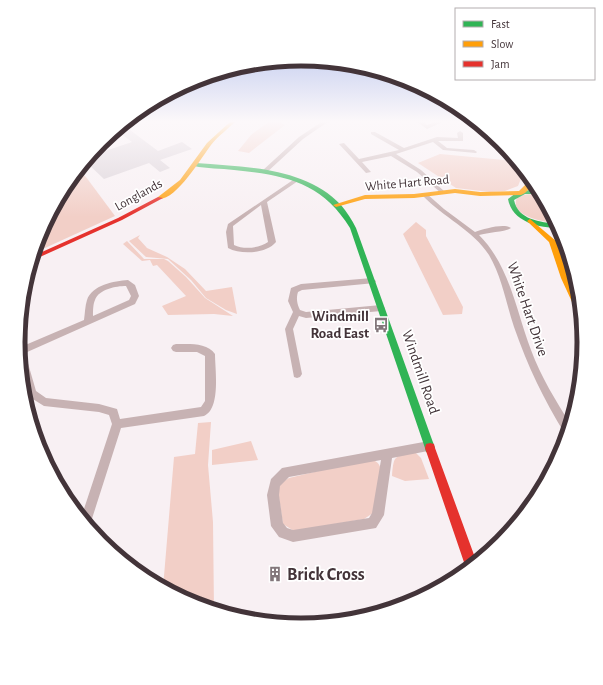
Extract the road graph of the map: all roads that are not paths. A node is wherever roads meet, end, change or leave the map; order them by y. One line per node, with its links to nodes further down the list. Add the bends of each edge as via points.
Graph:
1 (204, 153): 7 (street, Longlands)
2 (285, 153): 8 (street)
3 (351, 153): 6 (street)
4 (395, 153): 5 (street)
5 (392, 154): 6 (street); 13 (street, via 419,171)
6 (359, 161): 9 (street)
7 (196, 165): 8 (street, Windmill Road); 24 (street, Longlands, via 175,188 155,201)
8 (264, 172): 10 (street, Windmill Road)
9 (368, 172)
10 (295, 181): 17 (street); 18 (street, Windmill Road, via 315,190)
11 (528, 185): 14 (street)
12 (533, 191): 14 (street, White Hart Road)
13 (442, 192): 15 (street, White Hart Road); 16 (street, White Hart Road)
14 (520, 193): 15 (street, White Hart Road); 19 (street, via 511,199 511,206)
15 (480, 194): 19 (street, White Hart Road)
16 (425, 195): 18 (street, White Hart Road, via 365,197); 23 (street, White Hart Drive, via 435,206)
17 (264, 202): 17 (street, via 231,224 232,248 264,248 272,242)
18 (336, 205): 25 (street, Windmill Road, via 354,228)
19 (506, 206): 20 (street, White Hart Road)
20 (530, 221): 21 (street); 26 (street, via 552,241)
21 (551, 225)
22 (508, 228): 23 (street)
23 (476, 234): 35 (street, White Hart Drive, via 497,263 529,359)
24 (39, 255)
25 (372, 281): 27 (street, Windmill Road); 28 (street, via 301,287 294,290 292,296)
26 (575, 298)
27 (381, 308): 28 (street, via 306,315); 36 (street, Windmill Road)
28 (297, 312): 33 (street, via 289,330)
29 (88, 322): 29 (street, via 132,302 135,296 132,288 128,284 116,284 97,292 91,298); 30 (street)
30 (25, 345)
31 (176, 348): 34 (street, via 198,348 210,354 210,402 204,411)
32 (27, 373): 34 (street, via 32,394 44,402 113,412)
33 (296, 374)
34 (117, 424): 38 (street)
35 (565, 425)
36 (430, 446): 37 (street); 39 (street, Windmill Road)
37 (387, 455): 37 (street, via 286,472 278,478 273,489 277,526 282,532 293,536 372,524 378,515)
38 (87, 517)
39 (470, 562)

